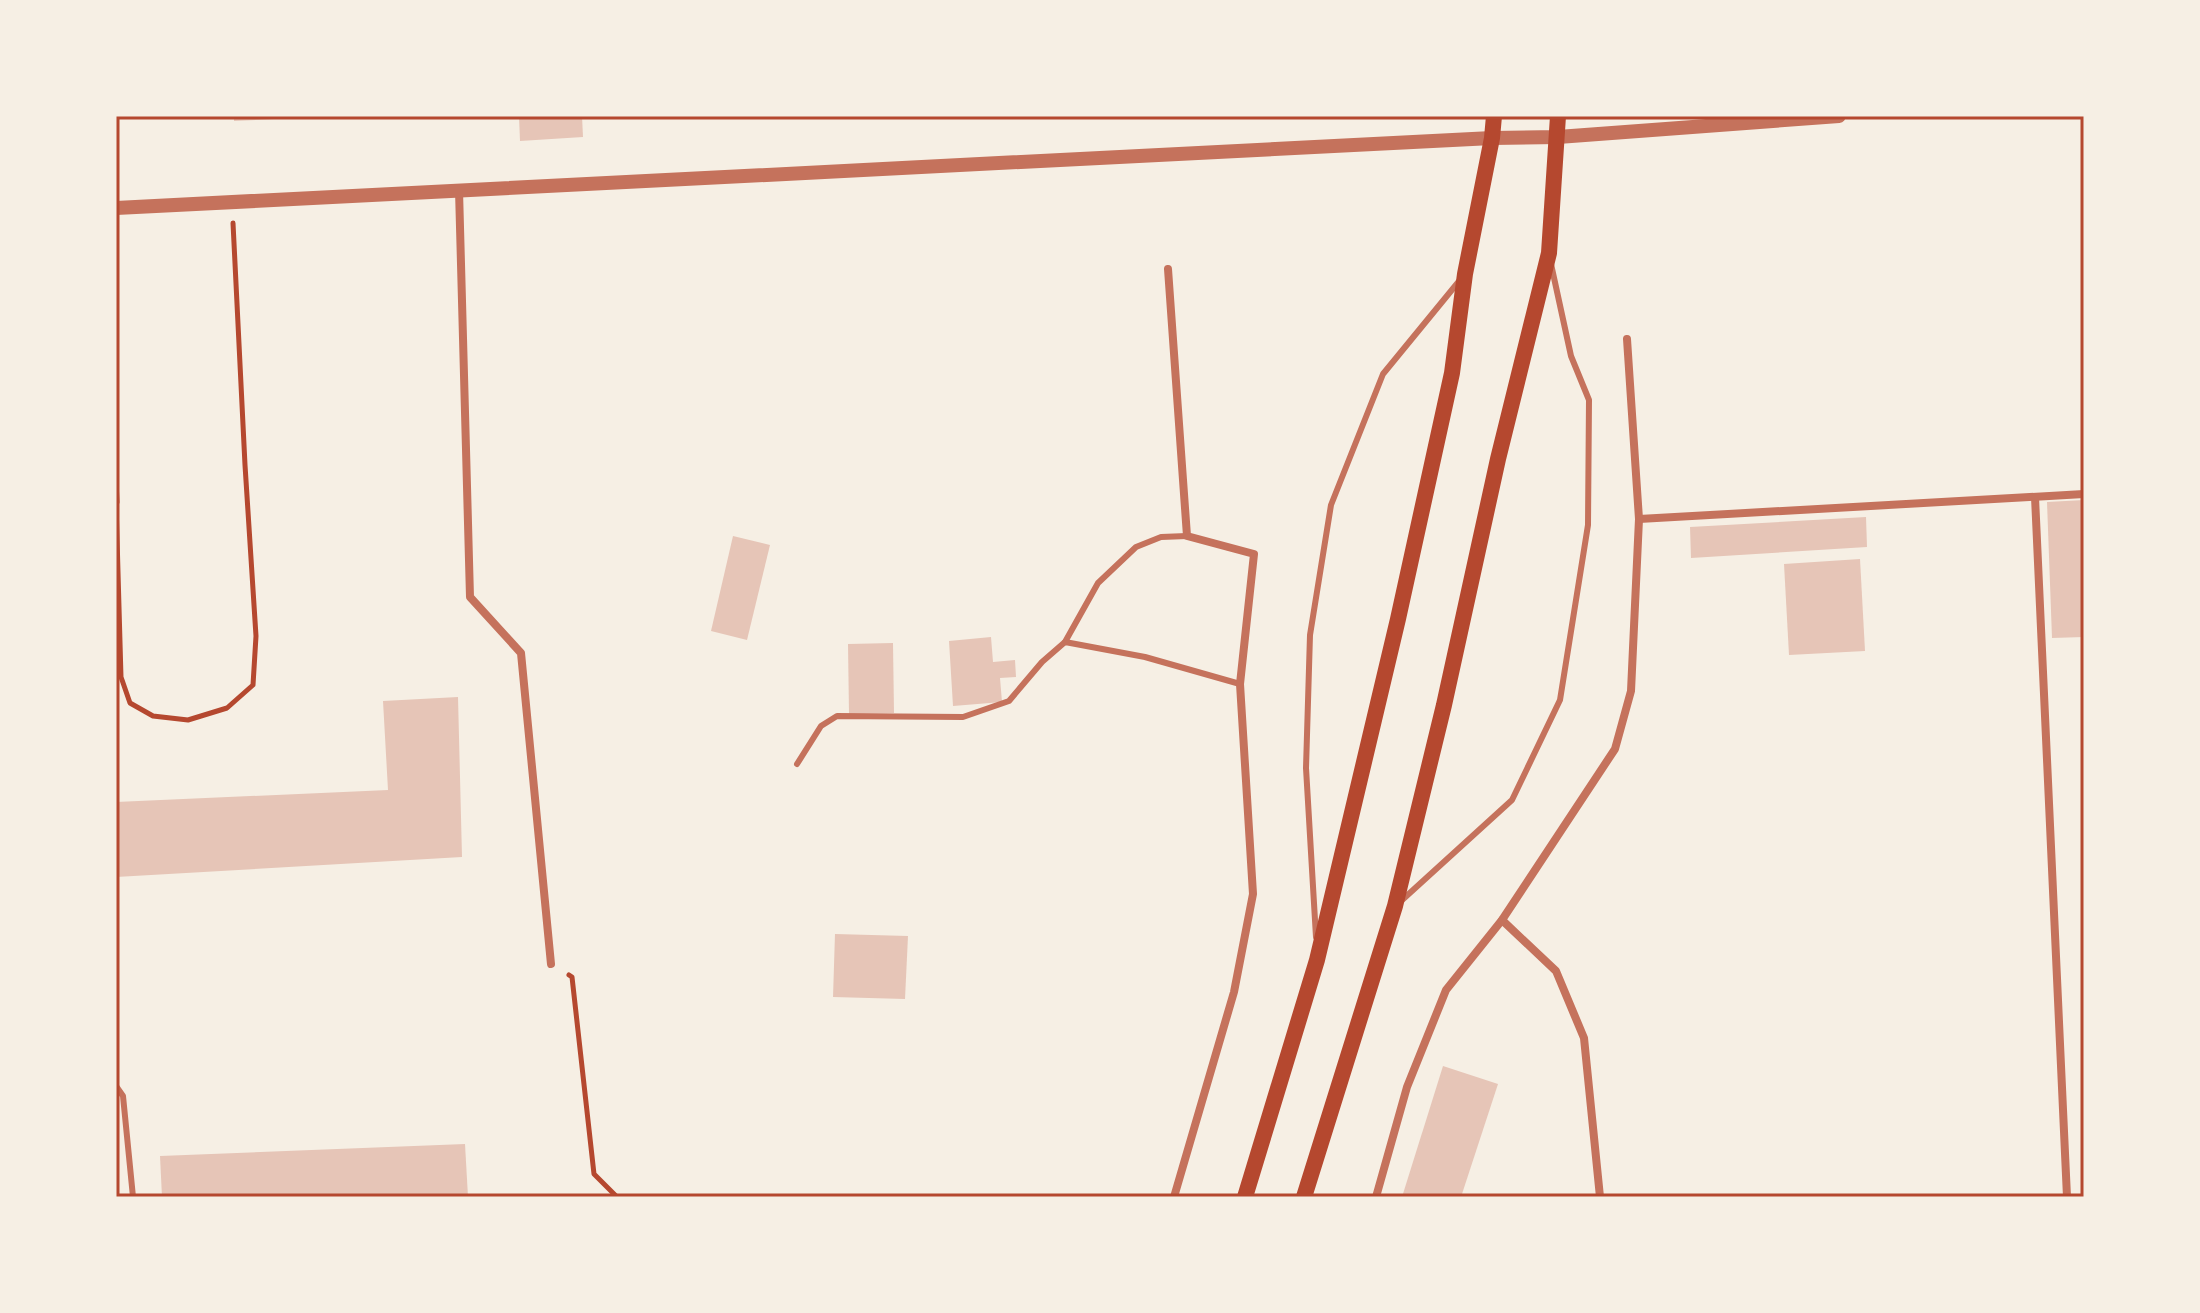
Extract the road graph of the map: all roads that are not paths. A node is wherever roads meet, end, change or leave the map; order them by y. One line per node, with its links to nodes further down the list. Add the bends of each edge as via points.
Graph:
1 (1494, 116): 5 (main road)
2 (1558, 116): 4 (main road)
3 (1839, 116): 4 (street)
4 (1558, 137): 5 (street); 8 (main road)
5 (1492, 138): 6 (street); 10 (main road)
6 (459, 190): 7 (street); 22 (street, via 470,597 521,653)
7 (116, 208)
8 (1549, 253): 19 (main road); 19 (lane, via 1571,356 1589,400 1588,525 1560,700 1512,800)
9 (1168, 269): 15 (street)
10 (1465, 274): 21 (main road, via 1452,373); 21 (lane, via 1383,374 1331,505 1310,635 1306,768)
11 (1627, 339): 14 (street)
12 (2084, 494): 13 (street)
13 (2035, 497): 14 (street); 30 (street)
14 (1639, 519): 20 (street, via 1631,691 1615,749)
15 (1187, 536): 16 (lane, via 1161,537 1136,547 1098,583); 17 (street, via 1254,554)
16 (1065, 642): 17 (lane, via 1145,657); 18 (lane, via 1009,701 963,717 837,716 821,726)
17 (1240, 684): 25 (street, via 1253,894 1234,992)
18 (797, 764)
19 (1395, 906): 27 (main road)
20 (1502, 920): 28 (street, via 1446,990 1407,1087); 29 (street, via 1556,971 1584,1038)
21 (1317, 960): 26 (main road)
22 (551, 964)
23 (116, 1086): 24 (lane, via 123,1096)
24 (133, 1197)
25 (1174, 1197)
26 (1245, 1197)
27 (1304, 1197)
28 (1376, 1197)
29 (1600, 1197)
30 (2067, 1197)

